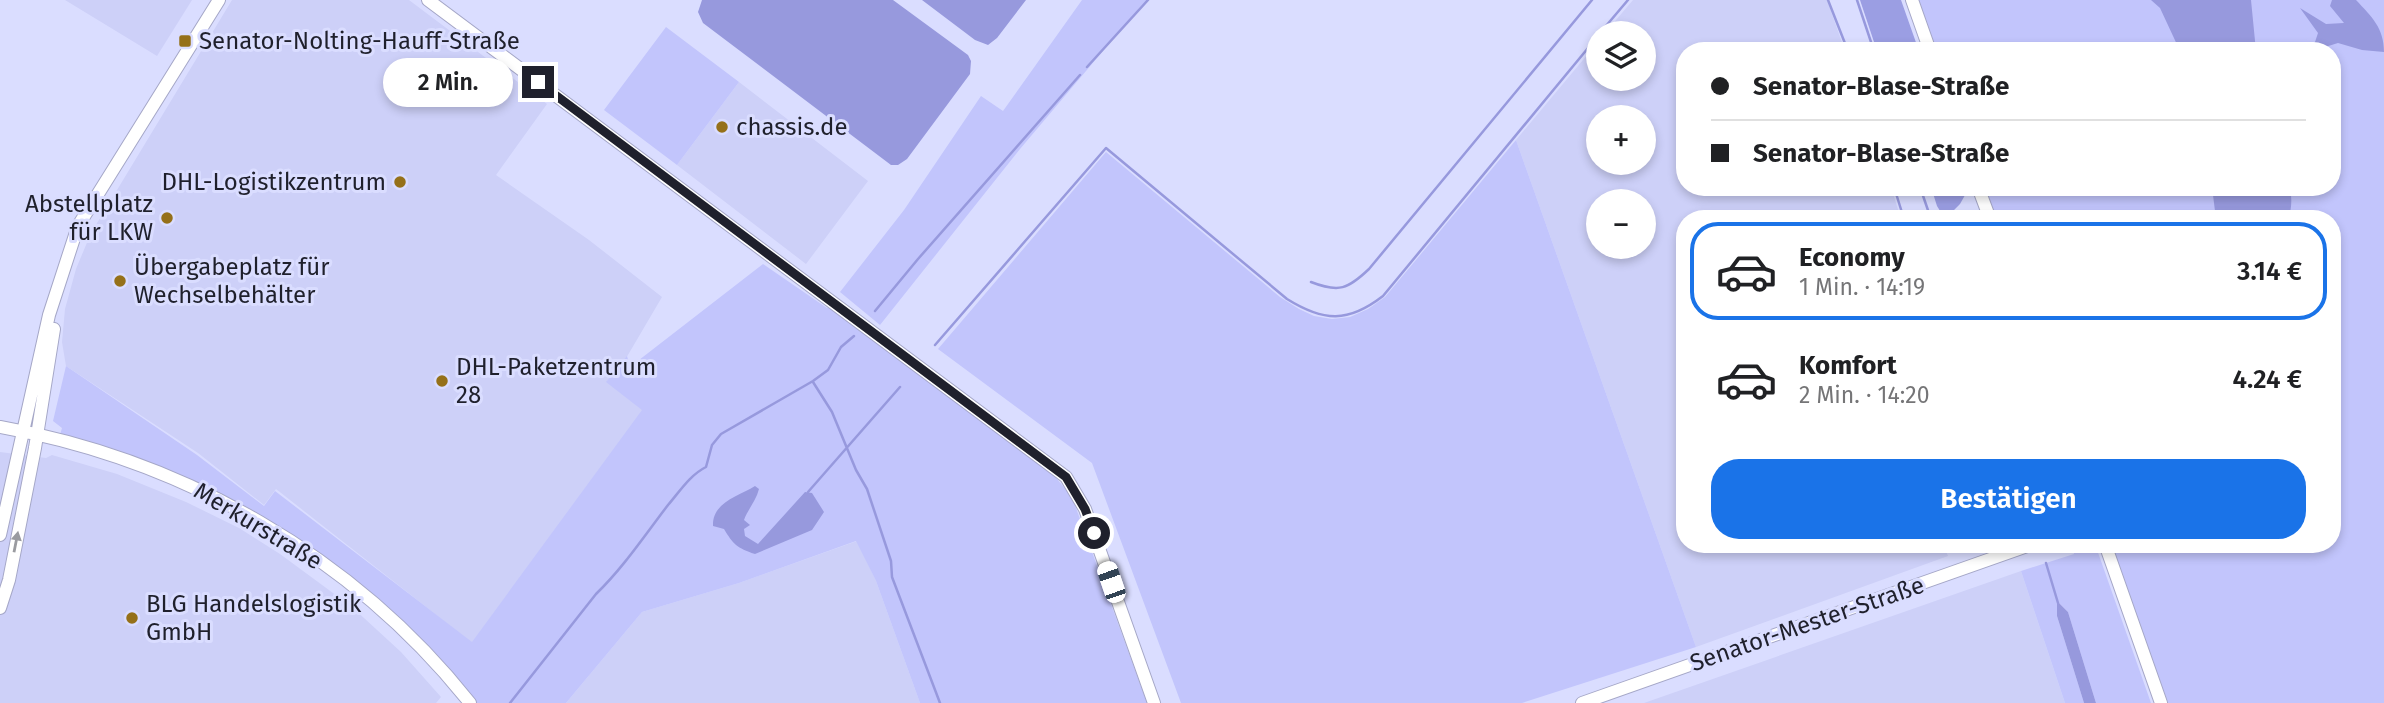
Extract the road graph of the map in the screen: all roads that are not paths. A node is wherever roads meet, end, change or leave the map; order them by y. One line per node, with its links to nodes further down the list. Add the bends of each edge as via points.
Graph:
1 (219, 0): 5 (street, via 71,230)
2 (428, 0): 14 (street, via 1066,477 1085,509)
3 (1912, 0): 4 (street)
4 (1927, 42)
5 (64, 263): 7 (street); 8 (street)
6 (0, 427): 7 (street, Merkurstraße)
7 (23, 431): 8 (street, Merkurstraße); 9 (street)
8 (38, 434): 12 (street, one-way to 8); 13 (street, Merkurstraße, via 155,470 275,531 348,581 385,613)
9 (0, 534)
10 (2007, 553): 15 (street, Senator-Mester-Straße)
11 (2108, 553): 16 (street)
12 (0, 608)
13 (470, 703)
14 (1154, 703)
15 (1582, 703)
16 (2161, 703)

